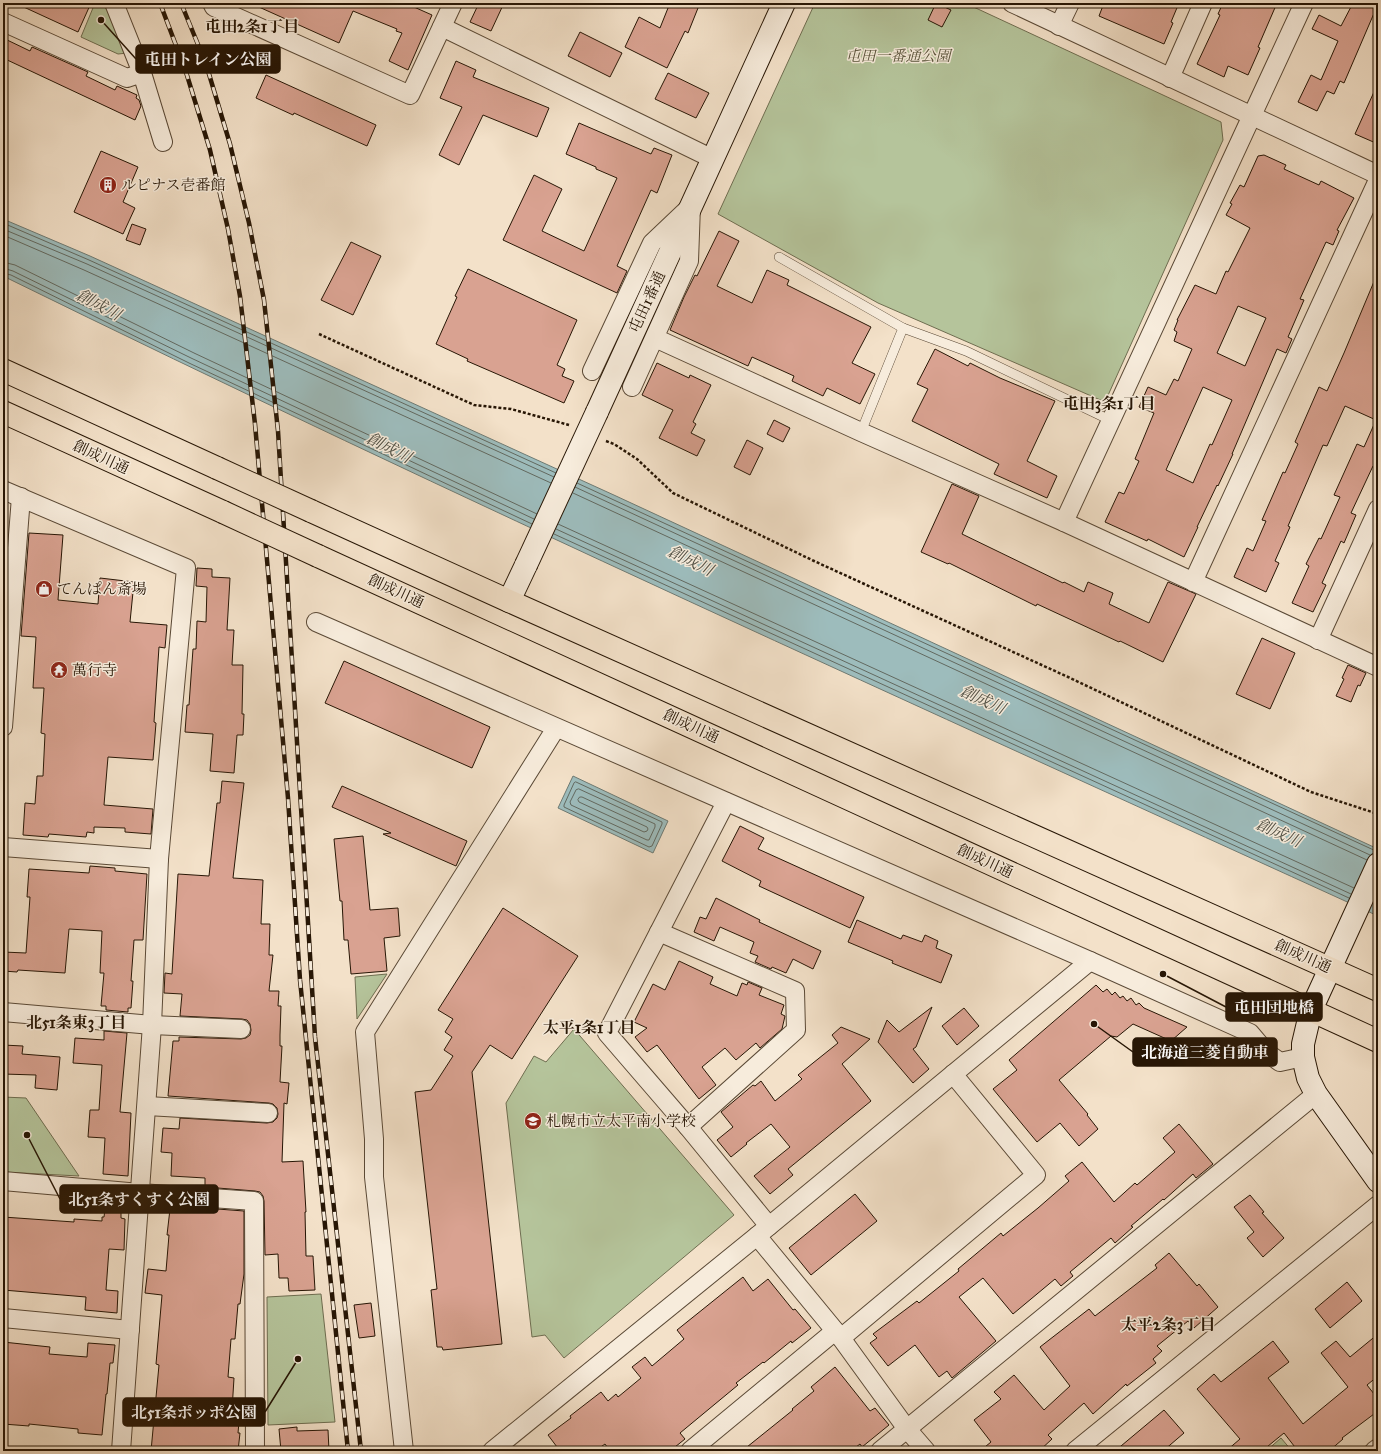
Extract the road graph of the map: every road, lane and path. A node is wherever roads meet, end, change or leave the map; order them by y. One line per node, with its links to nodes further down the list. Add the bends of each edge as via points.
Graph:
1 (114, 3): 12 (street)
2 (212, 3): 11 (street, via 214,7 410,95)
3 (453, 3): 11 (street)
4 (784, 3): 16 (street, 屯田1番通)
5 (1012, 3): 10 (street)
6 (1070, 3): 10 (street)
7 (1203, 3): 13 (street)
8 (1304, 3): 14 (street)
9 (3, 22): 12 (street, via 127,78)
10 (1060, 26): 13 (street)
11 (442, 28): 16 (street)
12 (142, 73): 15 (street)
13 (1170, 78): 14 (street)
14 (1252, 116): 17 (street); 28 (street)
15 (163, 142)
16 (713, 159): 19 (street, 屯田1番通)
17 (1378, 176)
18 (1378, 180): 36 (street)
19 (691, 206): 23 (street, via 689,261); 25 (street, via 652,244); 37 (street, 屯田1番通, bridge)
20 (779, 257): 21 (lane)
21 (903, 328): 28 (lane, via 966,351); 30 (lane)
22 (319, 334): 29 (path, via 474,405 511,409)
23 (655, 338): 26 (street); 30 (street)
24 (3, 370): 37 (highway, 創成川通, bridge)
25 (592, 371)
26 (632, 387)
27 (3, 412): 52 (highway, 創成川通, bridge)
28 (1112, 421): 35 (street)
29 (570, 425)
30 (861, 432): 35 (street)
31 (599, 438): 44 (path, via 614,444 637,459 673,493 793,551 1311,792)
32 (3, 490): 33 (street)
33 (21, 497): 41 (street); 46 (street, via 186,568)
34 (1378, 509): 39 (street)
35 (1064, 522): 36 (street)
36 (1194, 582): 39 (street)
37 (509, 601): 50 (highway, 創成川通)
38 (316, 622): 42 (street)
39 (1318, 640): 40 (street)
40 (1378, 667)
41 (3, 727)
42 (556, 728): 43 (street); 75 (street, via 366,1032 374,1139 374,1177)
43 (726, 802): 48 (street); 49 (street)
44 (1378, 814)
45 (3, 847): 46 (street)
46 (159, 859): 54 (street)
47 (1378, 864): 50 (street)
48 (659, 932): 62 (street, via 607,1033); 62 (street, via 795,991 796,1030)
49 (1090, 961): 57 (street, via 1250,1032 1267,1053 1280,1062); 58 (street)
50 (1330, 968): 51 (highway, 創成川通); 52 (street)
51 (1378, 990)
52 (1311, 1010): 56 (highway, 創成川通); 57 (street, via 1303,1044)
53 (3, 1012): 54 (street)
54 (152, 1025): 55 (street); 60 (street)
55 (241, 1029)
56 (1378, 1041)
57 (1303, 1057): 59 (street, via 1308,1078)
58 (953, 1074): 67 (street); 70 (street, via 1036,1175)
59 (1316, 1094): 64 (street); 71 (street)
60 (147, 1106): 61 (street); 65 (street)
61 (268, 1113)
62 (688, 1127): 67 (street)
63 (3, 1181): 65 (street)
64 (1378, 1182)
65 (140, 1193): 69 (street); 74 (street, via 254,1201)
66 (1378, 1205): 80 (street)
67 (763, 1231): 70 (street); 76 (street)
68 (3, 1318): 69 (street)
69 (130, 1330): 73 (street)
70 (838, 1335): 71 (street); 77 (street)
71 (907, 1429): 78 (street); 79 (street)
72 (1378, 1448): 81 (street)
73 (121, 1451)
74 (255, 1451)
75 (404, 1451)
76 (492, 1451)
77 (690, 1451)
78 (880, 1451)
79 (926, 1451)
80 (1075, 1451)
81 (1374, 1451)

